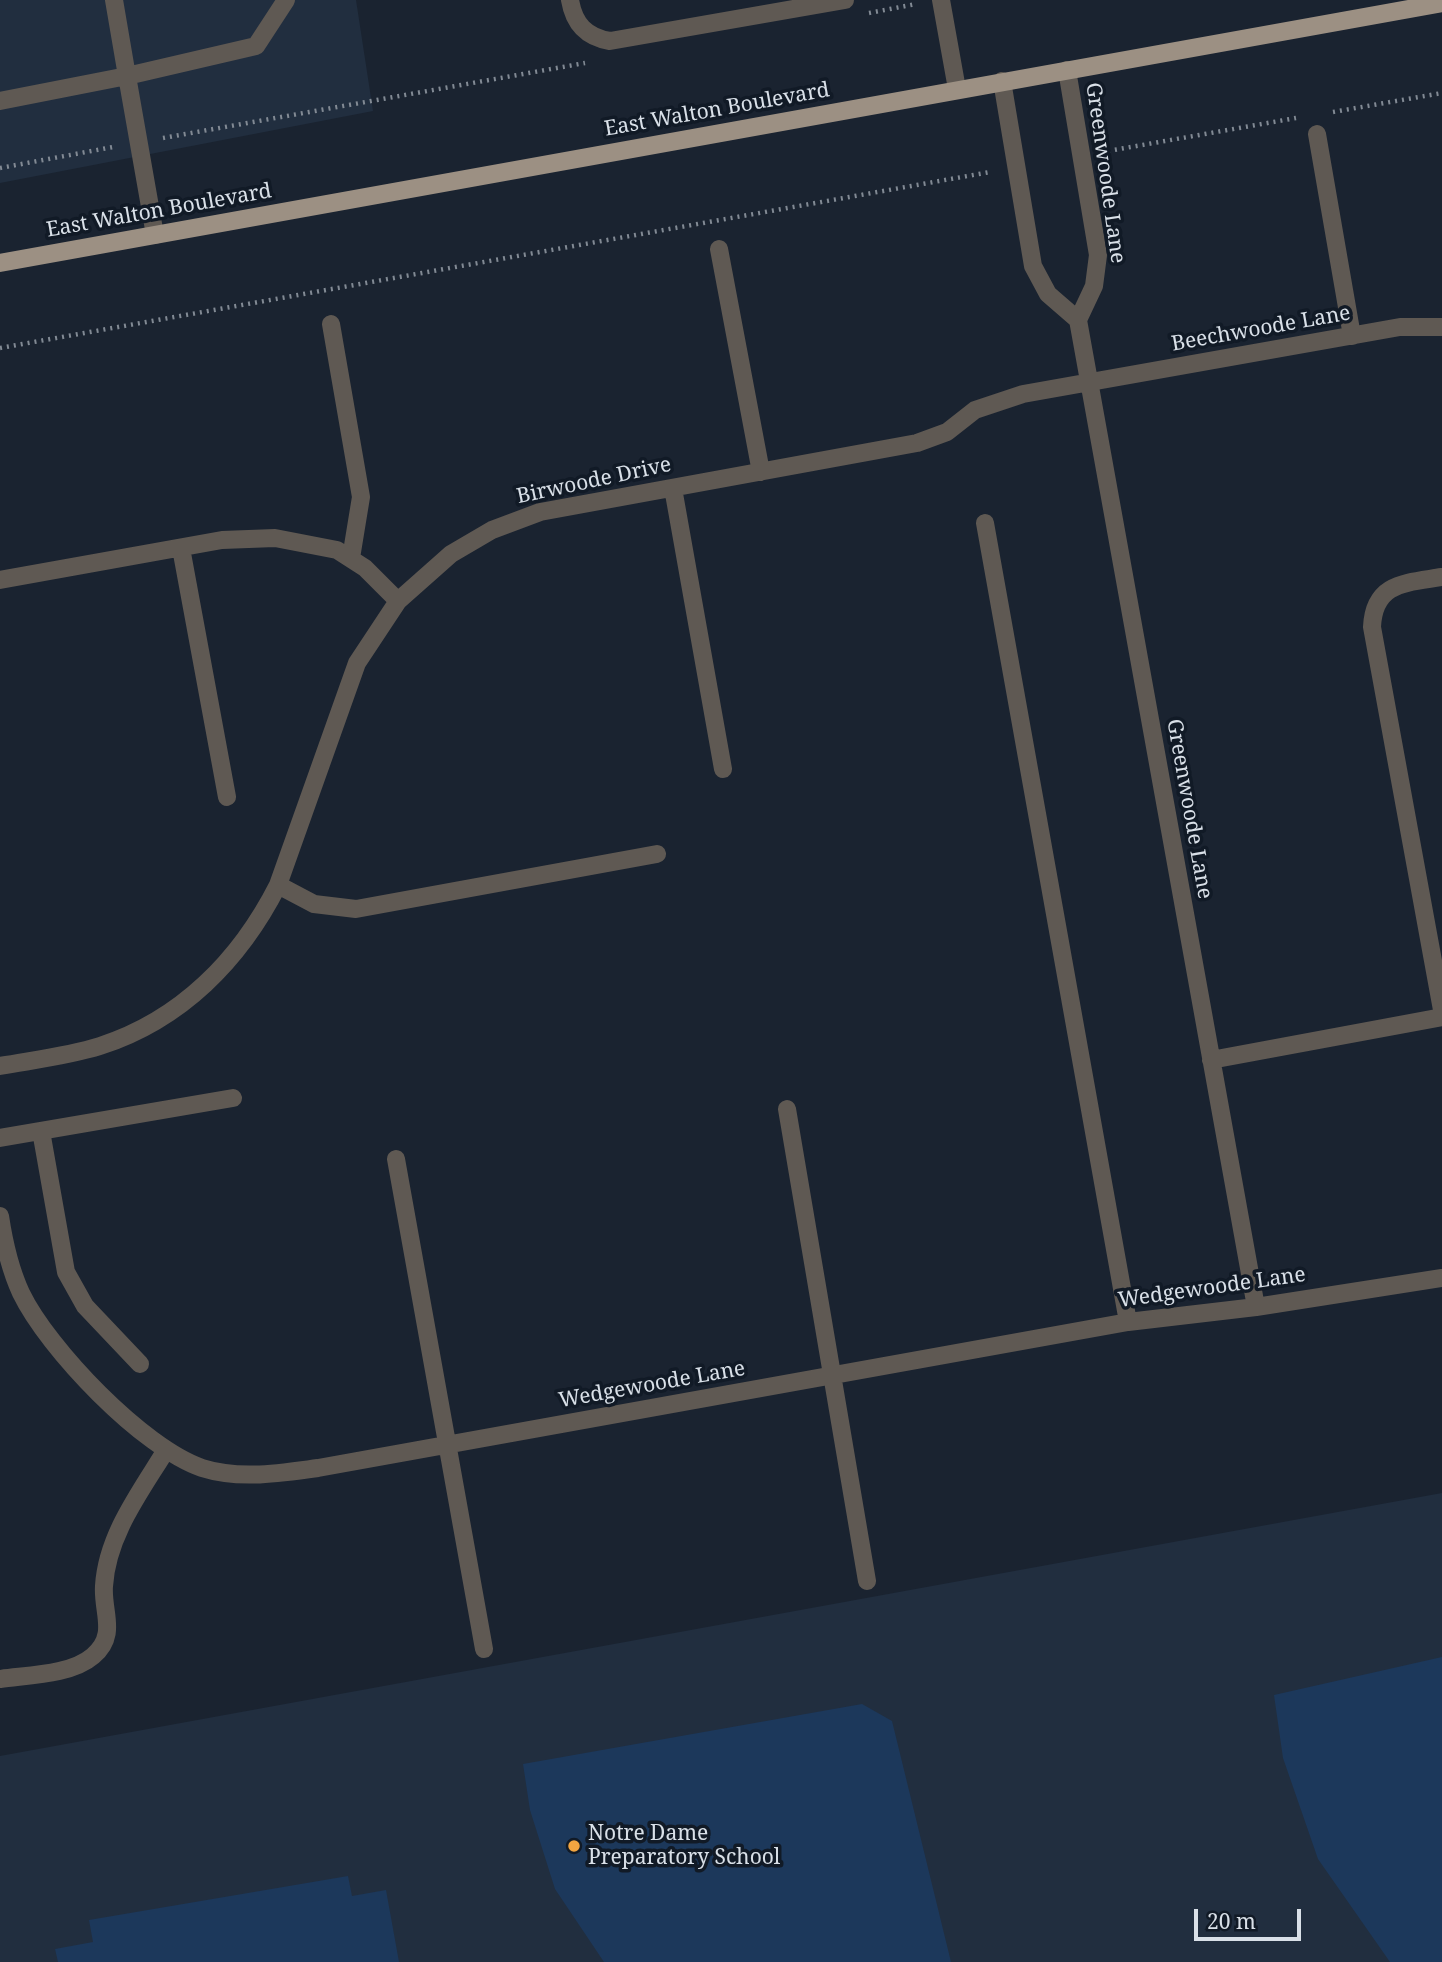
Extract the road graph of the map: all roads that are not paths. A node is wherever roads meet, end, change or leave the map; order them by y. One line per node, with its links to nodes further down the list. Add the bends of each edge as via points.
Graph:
1 (114, 0): 8 (street)
2 (286, 0): 8 (street, via 256,46)
3 (845, 0): 6 (street, via 610,41 584,31)
4 (933, 1): 10 (street)
5 (1442, 3): 7 (main road, East Walton Boulevard)
6 (571, 5)
7 (1067, 70): 9 (main road, East Walton Boulevard); 16 (street, Greenwoode Lane, via 1098,255 1094,286)
8 (128, 76): 11 (street); 13 (street)
9 (1002, 81): 10 (main road, East Walton Boulevard); 16 (street, via 1033,266 1048,294)
10 (957, 89): 13 (main road, East Walton Boulevard)
11 (0, 101)
12 (1318, 134): 19 (street)
13 (155, 234): 15 (main road, East Walton Boulevard)
14 (719, 249): 21 (street)
15 (0, 263)
16 (1078, 320): 20 (street, Greenwoode Lane)
17 (331, 324): 25 (street, via 361,497)
18 (1442, 327): 19 (street, Beechwoode Lane, via 1408,326)
19 (1352, 336): 20 (street, Beechwoode Lane)
20 (1089, 382): 21 (street, Birwoode Drive, via 1023,394 975,410 947,432 918,443); 35 (street, Greenwoode Lane)
21 (761, 472): 22 (street, Birwoode Drive)
22 (673, 488): 28 (street, Birwoode Drive, via 515,520 451,554); 29 (street)
23 (985, 523): 46 (street)
24 (181, 548): 25 (street, via 222,540 275,538 321,545); 27 (street); 30 (street)
25 (351, 558): 28 (street)
26 (1442, 577): 33 (street, via 1397,585 1383,594 1372,627)
27 (0, 580)
28 (398, 601): 32 (street, Birwoode Drive, via 368,642 352,675)
29 (723, 769)
30 (227, 797)
31 (657, 854): 32 (street, via 356,909 314,904)
32 (278, 886): 36 (street, Birwoode Drive, via 231,959 166,1014 100,1045)
33 (1442, 1010)
34 (1442, 1017): 35 (street)
35 (1212, 1060): 45 (street, Greenwoode Lane)
36 (0, 1066)
37 (233, 1098): 39 (street)
38 (787, 1109): 48 (street)
39 (41, 1131): 40 (street); 47 (street, via 66,1272 85,1306)
40 (0, 1138)
41 (396, 1159): 49 (street)
42 (0, 1216): 43 (street, Wedgewoode Lane)
43 (4, 1255): 50 (street, Wedgewoode Lane, via 25,1301 55,1345)
44 (1442, 1278): 45 (street, Wedgewoode Lane)
45 (1256, 1307): 46 (street, Wedgewoode Lane)
46 (1128, 1322): 48 (street, Wedgewoode Lane)
47 (140, 1364)
48 (832, 1376): 49 (street, Wedgewoode Lane); 51 (street)
49 (447, 1445): 50 (street, Wedgewoode Lane, via 258,1475 204,1469); 52 (street)
50 (166, 1450): 53 (street, via 119,1528 104,1586 108,1628 99,1651 78,1665)
51 (867, 1581)
52 (485, 1649)
53 (0, 1679)

